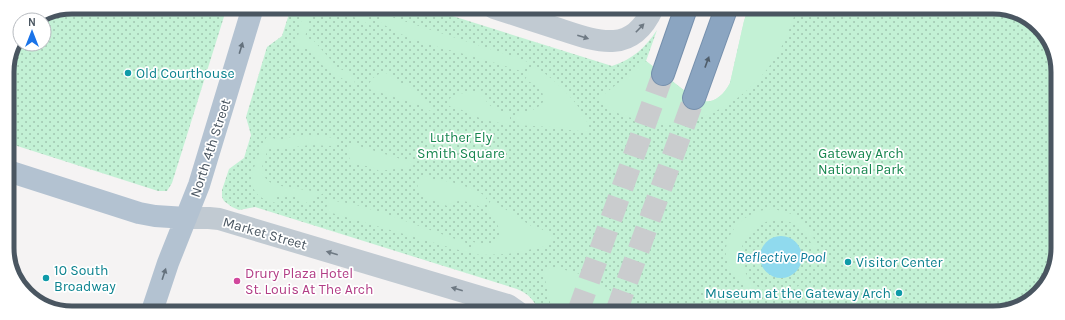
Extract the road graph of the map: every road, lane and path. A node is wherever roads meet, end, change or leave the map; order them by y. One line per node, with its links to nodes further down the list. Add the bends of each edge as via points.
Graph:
1 (252, 14): 9 (main road, North 4th Street, one-way to 1, via 199,185)
2 (512, 14): 3 (street, one-way to 3, via 602,42 621,41 632,36)
3 (650, 14)
4 (684, 14): 6 (highway)
5 (724, 14): 7 (highway, one-way to 5)
6 (662, 74)
7 (694, 98)
8 (14, 173): 9 (main road, Market Street, via 155,216)
9 (186, 218): 10 (main road, North 4th Street, one-way to 9); 11 (street, Market Street, one-way to 9, via 219,219)
10 (154, 306)
11 (509, 306)

